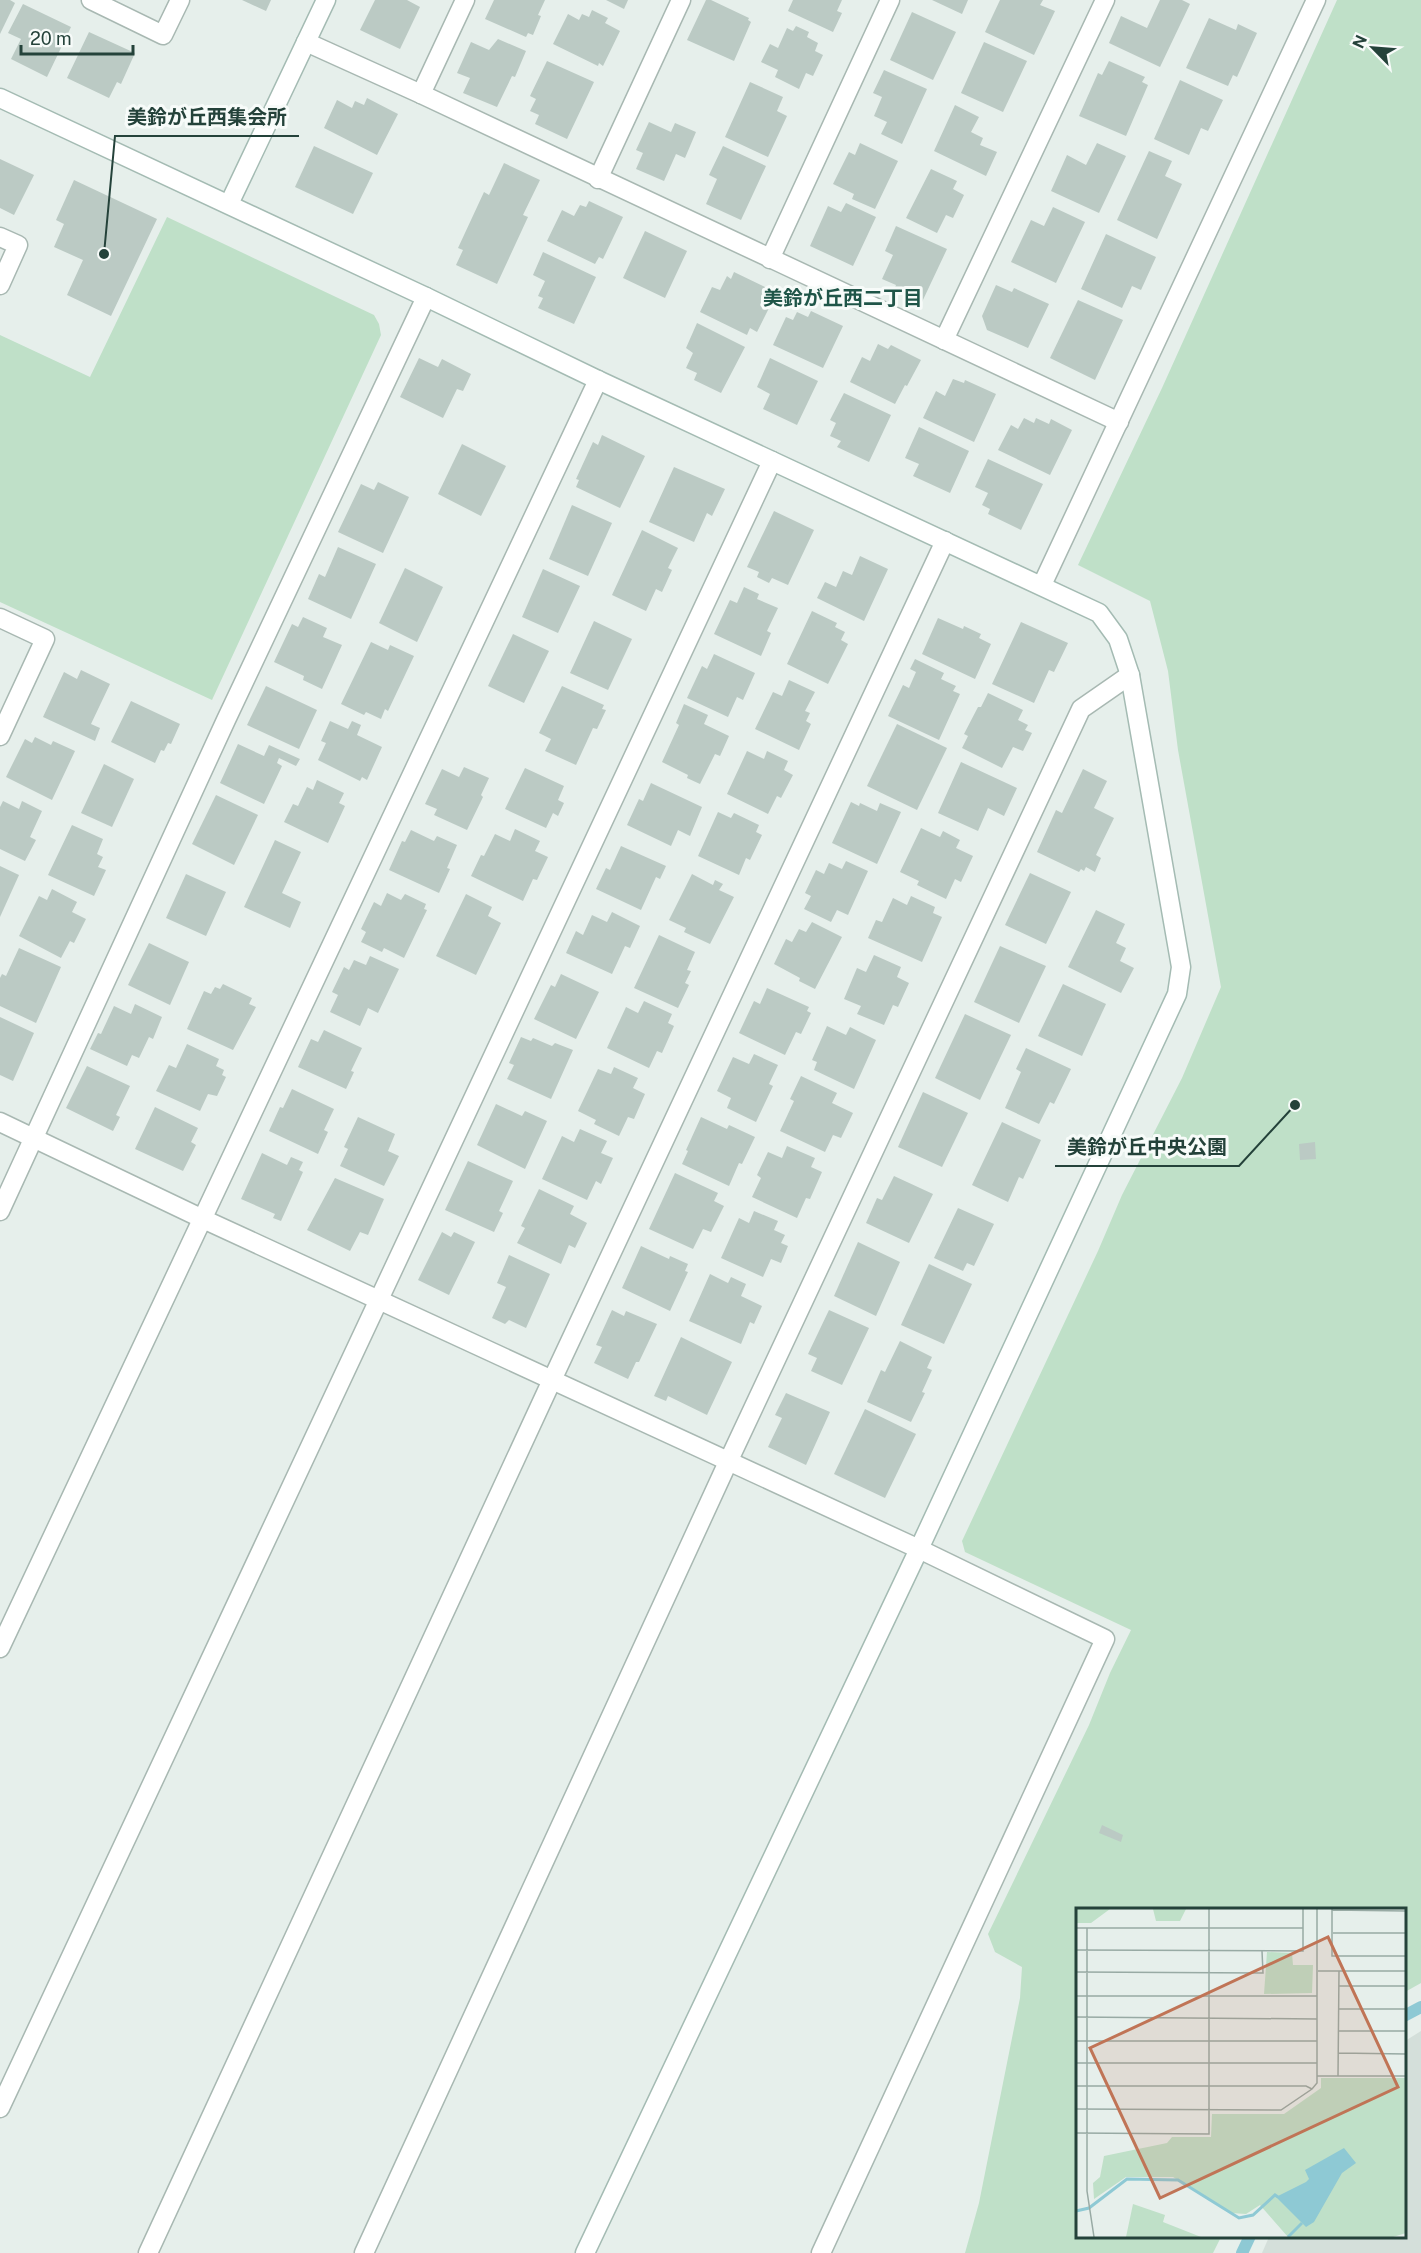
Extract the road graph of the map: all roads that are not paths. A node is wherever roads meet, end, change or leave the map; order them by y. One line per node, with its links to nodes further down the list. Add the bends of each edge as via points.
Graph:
1 (91, 0): 2 (street, via 163,35)
2 (180, 0)
3 (326, 0): 9 (street)
4 (465, 0): 10 (street)
5 (681, 0): 12 (street)
6 (890, 0): 15 (street)
7 (1105, 0): 18 (street)
8 (1316, 0): 20 (street)
9 (306, 42): 10 (street); 13 (street)
10 (421, 94): 12 (street)
11 (0, 98): 13 (street)
12 (598, 179): 15 (street)
13 (229, 204): 17 (street)
14 (0, 237): 16 (street, via 18,245)
15 (770, 259): 18 (street)
16 (0, 285)
17 (426, 297): 19 (street); 28 (street)
18 (944, 340): 20 (street)
19 (598, 381): 21 (street); 30 (street)
20 (1119, 422): 23 (street)
21 (772, 461): 22 (street); 31 (street)
22 (945, 541): 23 (street); 32 (street)
23 (1042, 585): 25 (street, via 1099,613 1118,639)
24 (0, 618): 26 (street, via 45,639)
25 (1130, 675): 33 (street, via 1081,709); 34 (street, via 1181,967 1178,994)
26 (0, 736)
27 (0, 1122): 28 (street)
28 (34, 1138): 29 (street); 30 (street)
29 (0, 1211)
30 (203, 1220): 31 (street); 35 (street)
31 (378, 1299): 32 (street); 36 (street)
32 (552, 1380): 33 (street); 37 (street)
33 (728, 1462): 34 (street); 38 (street)
34 (919, 1549): 39 (street); 40 (street, via 1104,1639)
35 (0, 1648)
36 (0, 2108)
37 (148, 2253)
38 (364, 2253)
39 (585, 2253)
40 (821, 2253)

